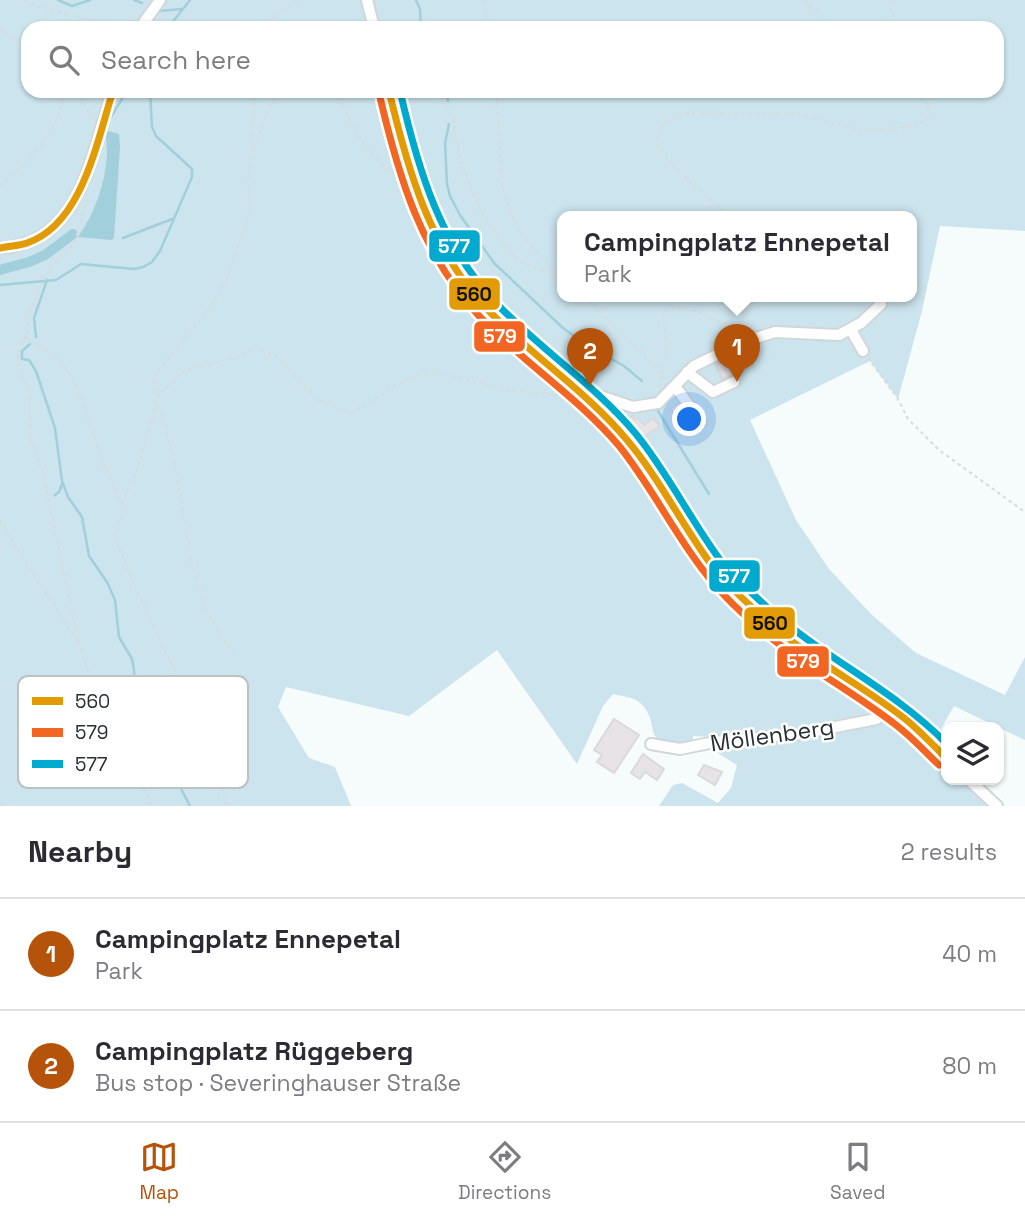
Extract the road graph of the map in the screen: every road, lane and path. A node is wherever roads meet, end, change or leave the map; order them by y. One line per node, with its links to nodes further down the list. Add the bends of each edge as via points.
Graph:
1 (24, 0): 8 (path)
2 (160, 0): 9 (street)
3 (297, 0): 10 (path)
4 (367, 0): 11 (street)
5 (484, 0): 12 (path)
6 (805, 0): 13 (path)
7 (890, 0): 14 (path)
8 (96, 21)
9 (145, 21)
10 (270, 21)
11 (372, 21)
12 (486, 21)
13 (826, 21)
14 (894, 21)
15 (0, 30): 16 (path)
16 (21, 42)
17 (64, 98): 30 (path, via 55,123 35,153)
18 (81, 98): 27 (path)
19 (111, 98): 27 (street)
20 (255, 98): 28 (path)
21 (273, 98): 28 (path)
22 (341, 98): 29 (path, via 349,121 379,162 397,175)
23 (391, 98): 29 (street)
24 (439, 98): 35 (path, via 453,120 460,161 495,233 520,262)
25 (496, 98): 34 (path, via 506,199 523,239)
26 (921, 98): 32 (path, via 928,103 928,117 916,126 865,130 788,113 715,111 665,122 658,132 658,147)
27 (99, 132): 33 (street, via 89,172 66,213 39,238)
28 (251, 154): 47 (path, via 250,212 230,270 208,310 156,374 153,389)
29 (410, 176): 46 (street, via 436,240 467,286)
30 (0, 185)
31 (88, 194): 40 (path, via 74,243 40,287)
32 (723, 211)
33 (0, 250)
34 (557, 272)
35 (557, 275)
36 (589, 302): 43 (path)
37 (750, 302): 43 (path, via 740,323 729,325 677,305 668,309 663,314 667,352)
38 (881, 304): 39 (street)
39 (851, 330): 41 (street); 42 (street, via 831,335 775,332 715,355)
40 (26, 337): 51 (path, via 56,357 71,376); 54 (path, via 18,355 30,395 30,438 42,471)
41 (863, 351): 52 (path, via 908,419 939,450)
42 (687, 372): 44 (street, via 713,392); 45 (street)
43 (662, 373): 49 (path)
44 (734, 382)
45 (675, 386): 49 (street, via 661,401); 50 (street)
46 (585, 395): 47 (path, via 549,395 438,373 417,374 350,413 318,400 276,356 256,349 183,371); 49 (street, via 633,407); 58 (street, via 628,440 711,565 733,588 786,638)
47 (158, 397): 48 (path)
48 (156, 404): 51 (path); 55 (path, via 168,439 197,580 220,639)
49 (648, 405)
50 (701, 422)
51 (122, 504): 57 (path, via 114,534)
52 (1025, 512)
53 (0, 520): 54 (path)
54 (79, 643): 56 (path)
55 (236, 655)
56 (90, 676)
57 (177, 676)
58 (891, 709): 59 (street, Möllenberg, via 876,719 800,734 680,749); 60 (street)
59 (651, 744)
60 (941, 753)
61 (975, 785): 66 (street)
62 (143, 788): 64 (path)
63 (222, 788): 65 (path)
64 (153, 806)
65 (226, 806)
66 (997, 806)

